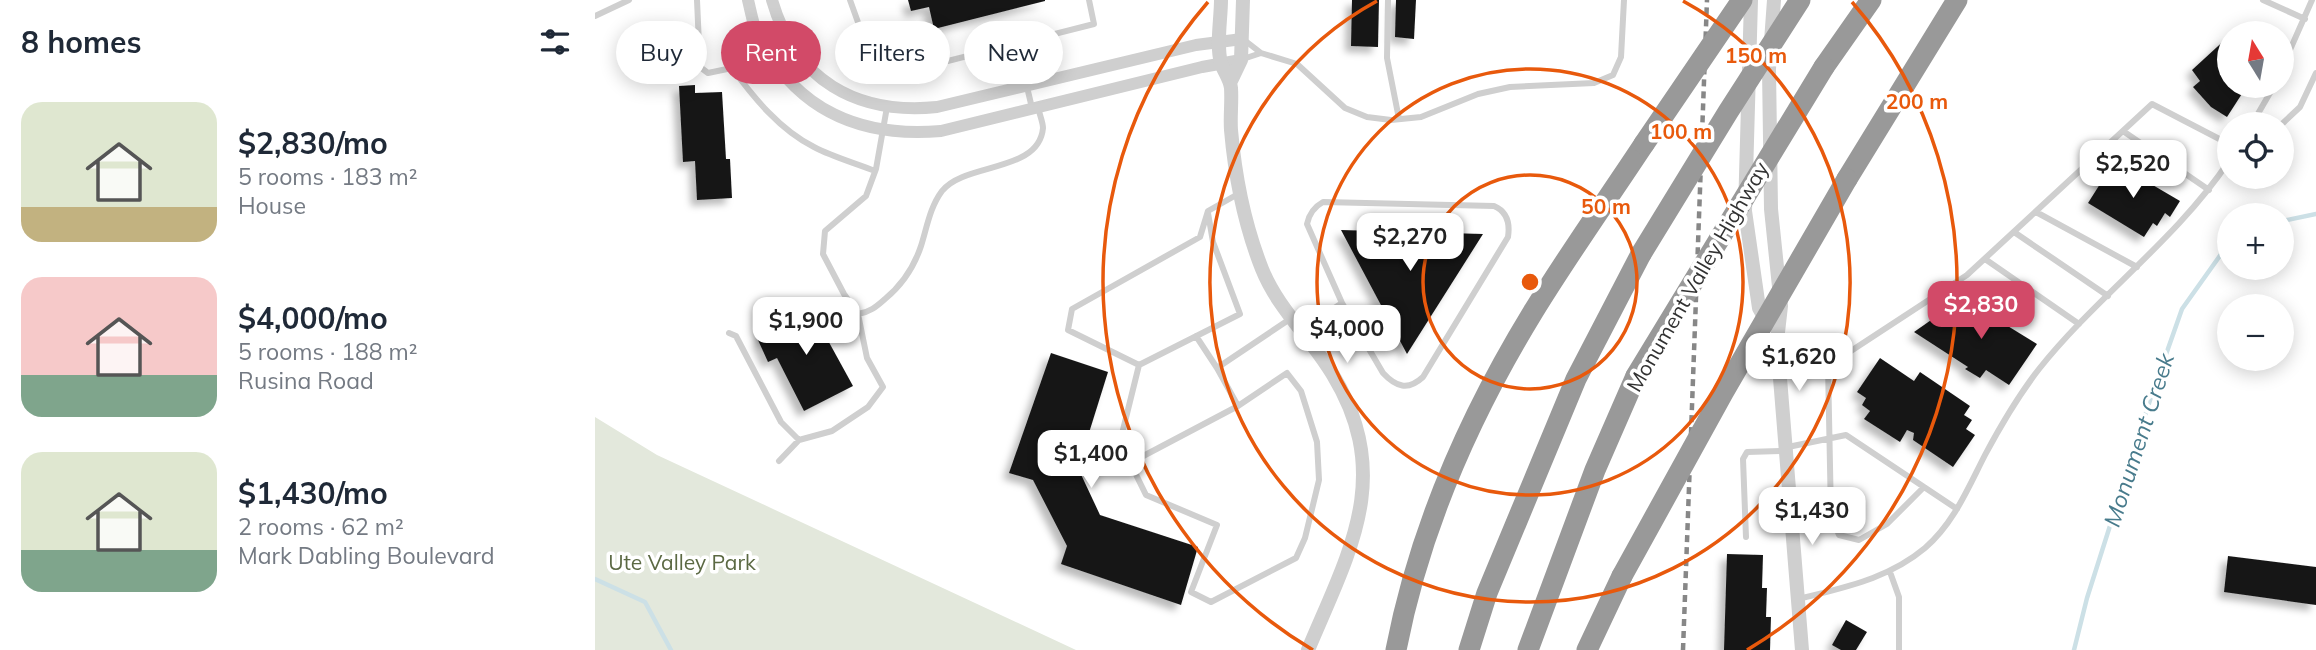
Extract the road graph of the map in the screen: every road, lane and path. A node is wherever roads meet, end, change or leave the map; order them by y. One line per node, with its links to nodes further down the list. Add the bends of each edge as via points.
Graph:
1 (629, 0): 20 (lane)
2 (697, 0): 31 (lane, via 699,67 708,73)
3 (748, 0): 22 (street)
4 (772, 0): 37 (street, via 792,46 815,72 860,101)
5 (850, 0): 28 (lane, via 864,38 887,59 924,67)
6 (1089, 0): 23 (lane, via 1094,24)
7 (1221, 0): 25 (street)
8 (1243, 0): 24 (street)
9 (1388, 0): 40 (lane, via 1387,58)
10 (1624, 0): 40 (lane, via 1621,57 1613,75 1594,83 1510,87 1420,117)
11 (1742, 0): 75 (highway, bridge, via 1533,312 1484,398 1423,548)
12 (1751, 0): 60 (street, via 1745,211 1759,308)
13 (1774, 0): 60 (street, via 1769,69 1772,209 1781,306)
14 (1800, 0): 76 (highway, bridge, via 1641,254 1571,392 1487,593)
15 (1871, 0): 77 (highway, Monument Valley Highway, bridge, via 1824,67 1636,376 1595,470)
16 (1957, 0): 78 (highway, bridge, via 1723,393 1622,576)
17 (2263, 0): 19 (lane)
18 (2312, 0): 21 (lane)
19 (2273, 2): 21 (lane)
20 (595, 16)
21 (2305, 19): 26 (lane)
22 (754, 21)
23 (1063, 32)
24 (1242, 39): 25 (street); 27 (lane); 29 (street)
25 (1220, 41): 30 (street); 36 (street)
26 (2294, 42)
27 (1261, 53): 29 (lane); 40 (lane, via 1297,64 1345,108 1367,117)
28 (964, 58)
29 (1241, 60): 30 (street); 33 (street)
30 (1221, 62): 33 (street); 38 (street)
31 (721, 70)
32 (2316, 73): 39 (lane)
33 (1230, 83): 47 (street)
34 (745, 84): 44 (lane, via 779,122 813,146)
35 (793, 84): 41 (street, via 825,110 852,124)
36 (1026, 86): 37 (street, via 937,107); 38 (lane)
37 (887, 107): 41 (lane)
38 (1035, 107): 41 (street, via 941,131); 55 (lane, via 1043,128 1037,143 1025,156 978,170 944,189 902,284 870,312)
39 (2294, 113)
40 (1399, 119)
41 (884, 131): 44 (lane)
42 (2123, 131): 43 (lane, via 2153,104); 46 (lane); 49 (lane)
43 (2217, 138)
44 (875, 171): 55 (lane, via 866,196 825,230 823,254)
45 (2217, 178): 46 (lane)
46 (2209, 190): 52 (lane)
47 (1240, 192): 48 (lane); 56 (street, via 1262,268 1274,295)
48 (1208, 211): 59 (lane, via 1213,242 1240,314); 61 (lane, via 1200,237 1072,309 1068,330)
49 (2036, 212): 50 (lane); 52 (lane)
50 (2014, 232): 51 (lane); 53 (lane)
51 (1985, 259): 57 (lane); 64 (lane, via 1828,366)
52 (2137, 267): 53 (lane)
53 (2108, 296): 57 (lane)
54 (1342, 303): 54 (lane, via 1307,224 1317,205 1494,206 1506,215 1509,237 1415,384 1407,387 1391,382); 56 (lane)
55 (858, 314): 65 (lane, via 867,358 883,387 868,407 832,431)
56 (1296, 324): 62 (lane); 74 (street, via 1334,376 1348,404 1361,458 1360,512 1353,541)
57 (2079, 324): 70 (lane, via 2020,396)
58 (729, 332): 65 (lane, via 736,336 781,422)
59 (1196, 336): 61 (lane); 62 (lane)
60 (1777, 341): 66 (street)
61 (1139, 365): 68 (lane, via 1120,442)
62 (1217, 368): 63 (lane)
63 (1238, 406): 68 (lane); 68 (lane, via 1287,373 1301,391 1317,442 1319,480 1296,558 1211,602 1191,592 1217,525 1146,495)
64 (1830, 438): 66 (lane); 69 (lane, via 1846,435); 69 (lane, via 1831,515 1839,535 1859,540 1887,524)
65 (799, 440): 67 (lane)
66 (1786, 449): 71 (lane, via 1747,452 1742,459); 73 (street)
67 (779, 461)
68 (1131, 463)
69 (1924, 487): 70 (lane)
70 (1957, 509): 72 (lane, via 1928,545)
71 (1746, 537)
72 (1890, 572): 73 (lane); 80 (lane, via 1899,597)
73 (1798, 599): 79 (street)
74 (1308, 650)
75 (1396, 650)
76 (1469, 650)
77 (1528, 650)
78 (1587, 650)
79 (1802, 650)
80 (1899, 650)

